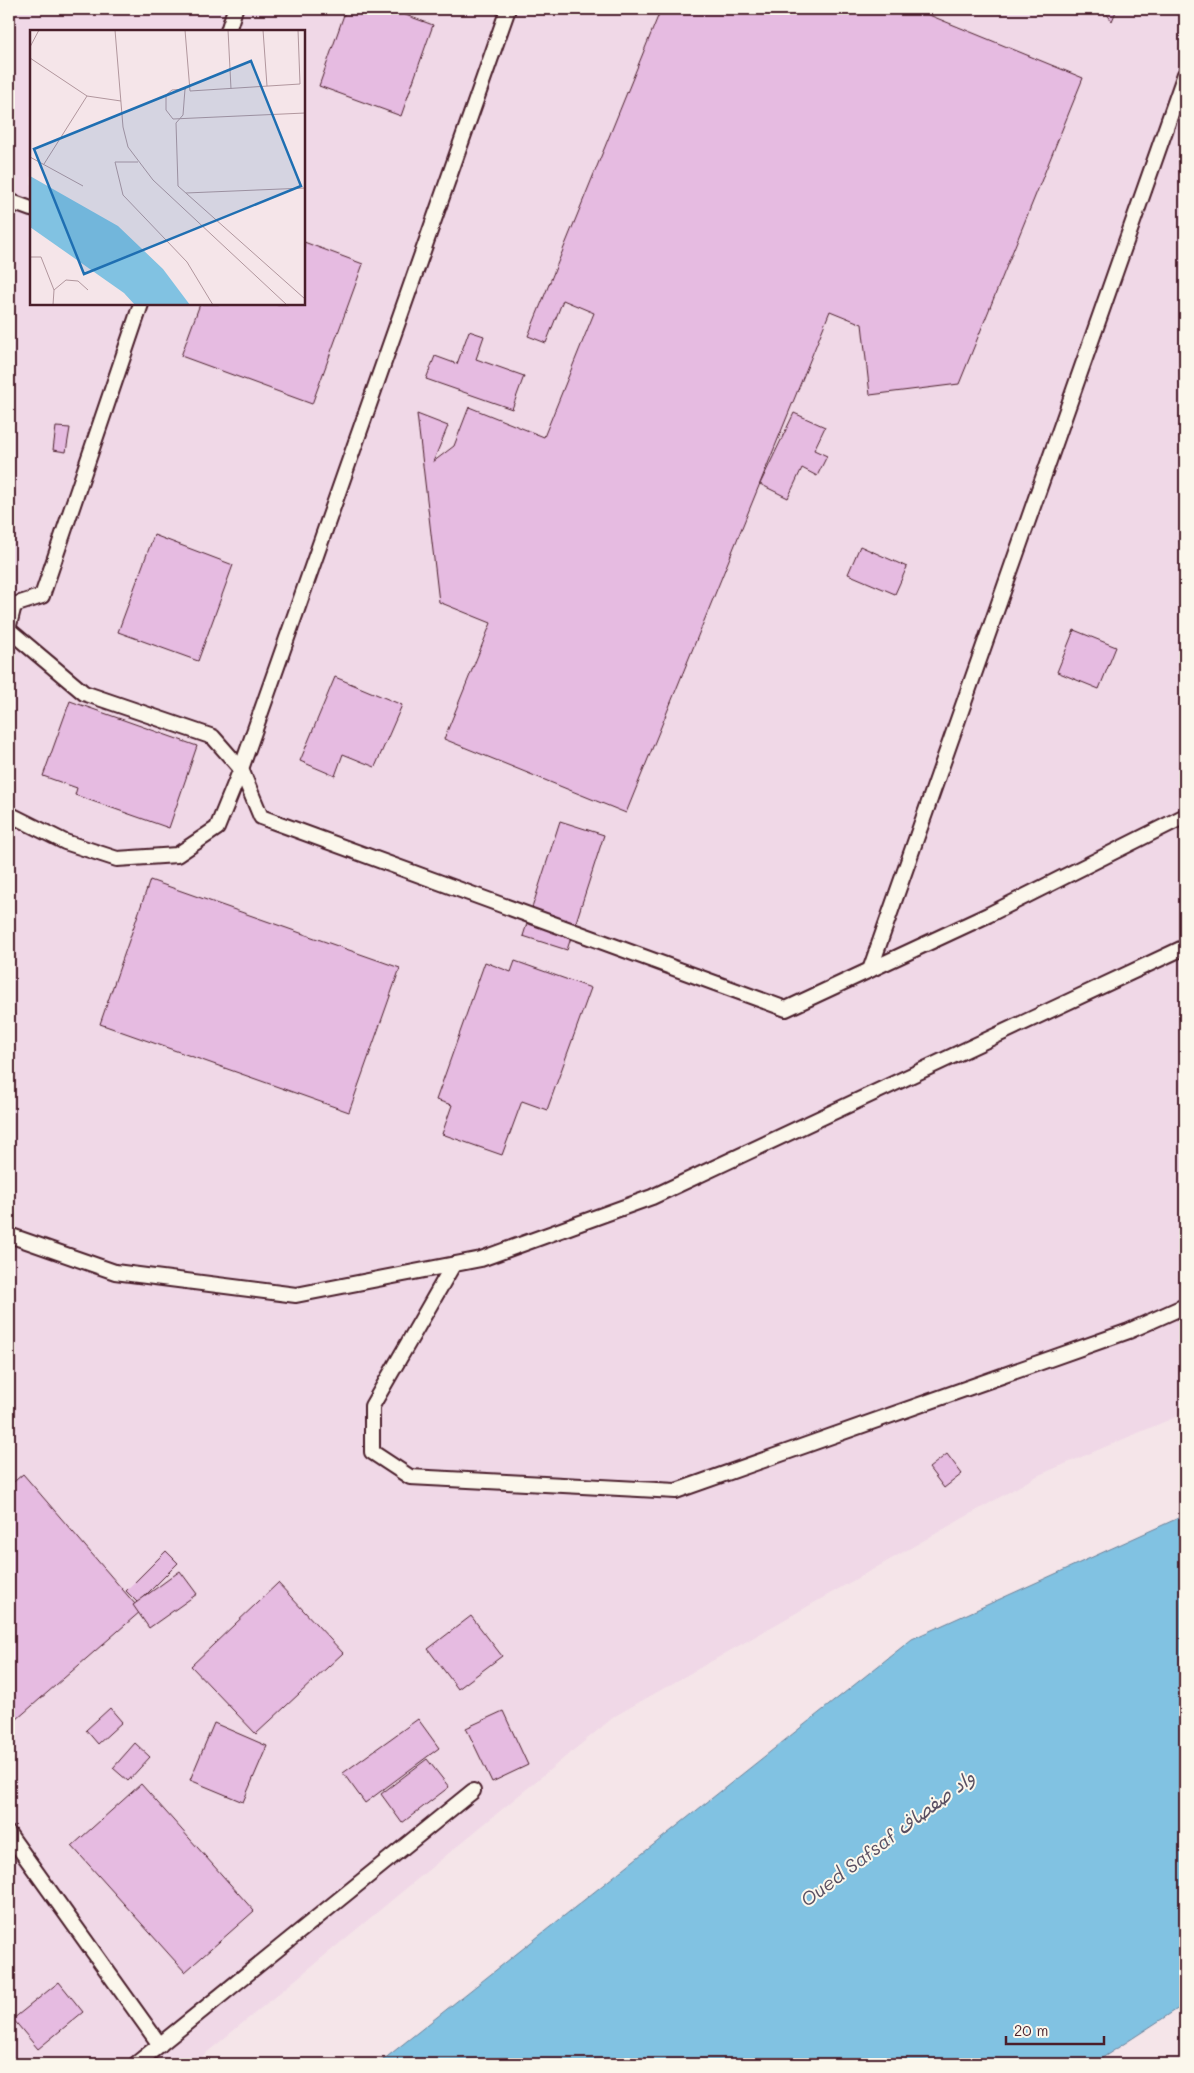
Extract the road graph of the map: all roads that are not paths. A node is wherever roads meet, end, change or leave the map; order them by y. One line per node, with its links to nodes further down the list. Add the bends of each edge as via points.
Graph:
1 (235, 9): 3 (lane)
2 (508, 9): 11 (lane)
3 (228, 30)
4 (1185, 74): 15 (lane)
5 (9, 201): 6 (lane)
6 (30, 208)
7 (141, 305): 8 (lane, via 42,596)
8 (12, 604): 9 (lane)
9 (9, 625)
10 (9, 630): 11 (lane, via 84,693 213,736)
11 (241, 769): 12 (lane, via 217,828 177,855 117,859 65,842); 15 (lane, via 261,817 786,1009)
12 (9, 814)
13 (1185, 816): 15 (lane)
14 (1185, 947): 17 (lane, via 652,1197 481,1259)
15 (870, 970)
16 (9, 1235): 17 (lane, via 115,1272 296,1295)
17 (452, 1265): 18 (lane, via 372,1406 372,1452 410,1477 676,1491 1129,1331)
18 (1185, 1306)
19 (473, 1791): 21 (lane)
20 (9, 1834): 21 (lane)
21 (160, 2045): 22 (lane)
22 (136, 2064)

